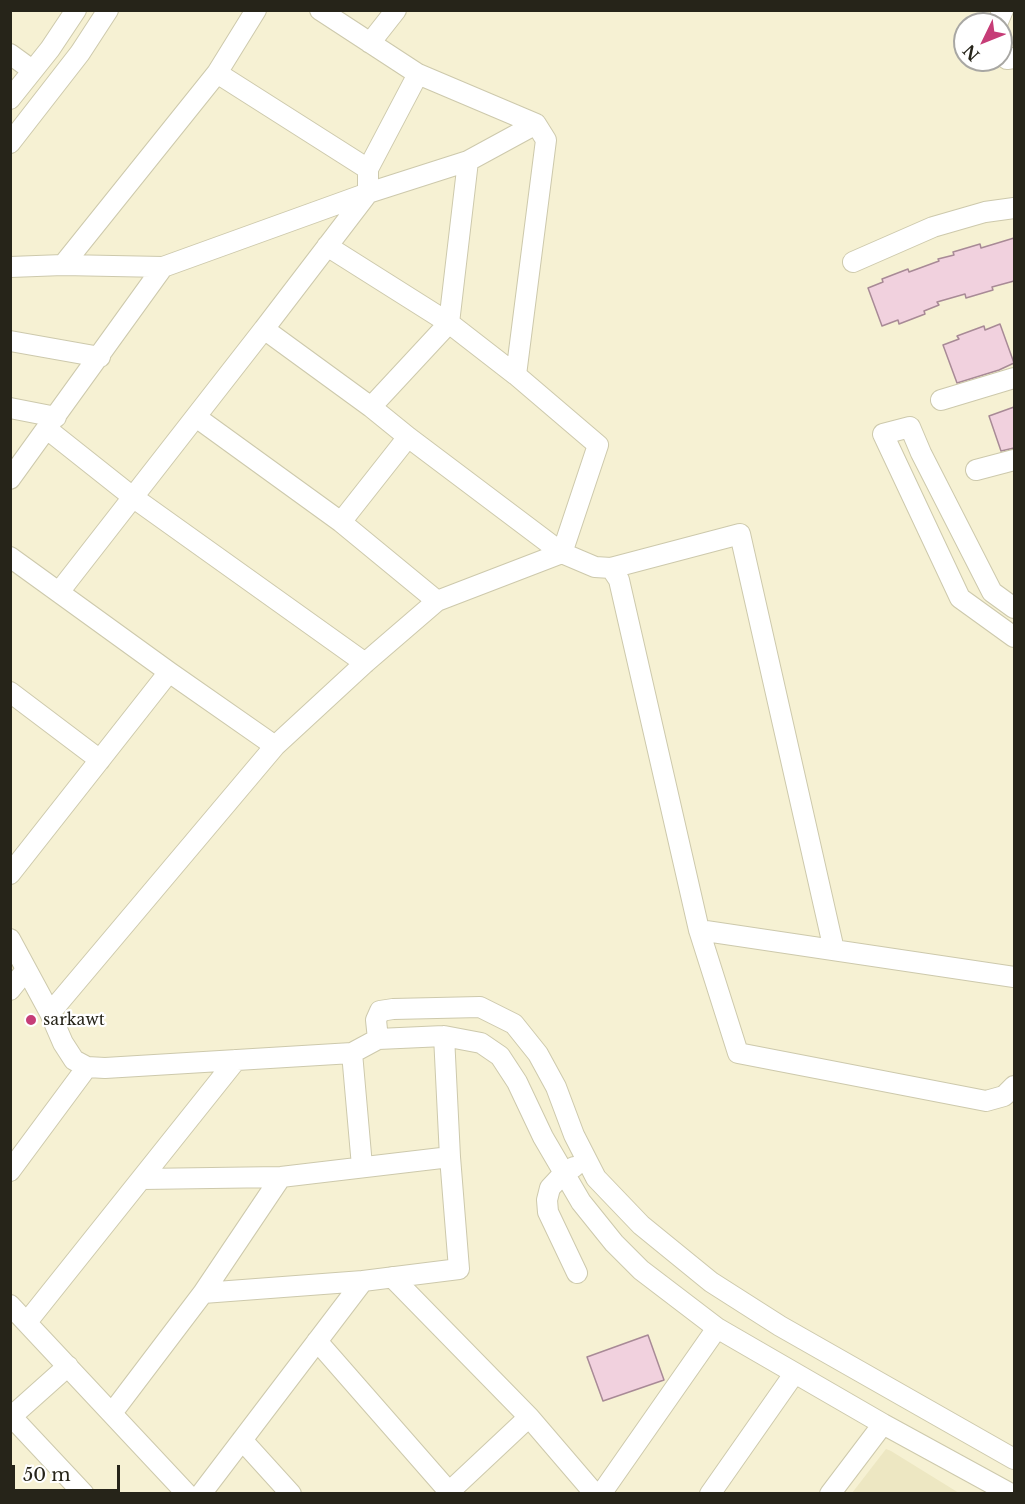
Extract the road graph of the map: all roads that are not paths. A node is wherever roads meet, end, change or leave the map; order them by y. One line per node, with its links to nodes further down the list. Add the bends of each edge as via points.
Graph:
1 (76, 10): 8 (street)
2 (108, 10): 13 (street)
3 (256, 10): 9 (street)
4 (320, 10): 6 (street)
5 (396, 10): 6 (street)
6 (370, 43): 10 (street)
7 (10, 54): 8 (street)
8 (32, 70): 11 (street)
9 (217, 73): 15 (street); 20 (street)
10 (418, 74): 12 (street); 15 (street)
11 (10, 99)
12 (536, 124): 14 (street); 27 (street, via 546,140)
13 (10, 143)
14 (468, 161): 16 (street); 23 (street)
15 (368, 169): 16 (street)
16 (368, 193): 18 (street); 22 (street)
17 (1014, 208): 19 (street, via 933,227)
18 (327, 246): 23 (street); 24 (street)
19 (853, 262)
20 (63, 265): 21 (street); 22 (street)
21 (10, 267)
22 (163, 267): 26 (street)
23 (449, 323): 27 (street); 31 (street)
24 (264, 329): 31 (street); 32 (street)
25 (10, 341): 26 (street)
26 (100, 357): 33 (street)
27 (516, 375): 40 (street, via 597,445)
28 (1014, 378): 29 (street)
29 (941, 400)
30 (10, 408): 33 (street)
31 (371, 408): 34 (street)
32 (195, 417): 38 (street); 39 (street)
33 (52, 423): 37 (street); 38 (street)
34 (408, 437): 39 (street); 40 (street)
35 (1014, 460): 36 (street)
36 (976, 470)
37 (10, 479)
38 (134, 498): 43 (street); 47 (street)
39 (340, 522): 44 (street)
40 (562, 553): 42 (street, via 595,567); 44 (street)
41 (10, 557): 43 (street)
42 (611, 568): 53 (street, via 619,580); 55 (street, via 740,534)
43 (59, 592): 48 (street)
44 (437, 601): 47 (street)
45 (1014, 608): 46 (street, via 992,592 910,427 883,434 960,598)
46 (1014, 637)
47 (365, 663): 50 (street)
48 (169, 672): 50 (street); 51 (street)
49 (10, 692): 51 (street)
50 (275, 746): 59 (street)
51 (100, 760): 52 (street)
52 (10, 874)
53 (699, 930): 55 (street); 65 (street, via 738,1053 986,1101 1004,1096)
54 (10, 939): 56 (street)
55 (834, 950): 57 (street)
56 (26, 970): 58 (street); 59 (street)
57 (1014, 977)
58 (10, 990)
59 (50, 1013): 64 (street, via 74,1060)
60 (444, 1036): 61 (street); 66 (street); 70 (street, via 482,1043 500,1056 518,1082)
61 (378, 1038): 62 (street); 67 (street, via 376,1020 380,1011 393,1009 480,1007 514,1024 538,1054 556,1087)
62 (352, 1053): 63 (street); 68 (street)
63 (236, 1060): 64 (street); 72 (street)
64 (87, 1067): 69 (street)
65 (1014, 1086)
66 (450, 1157): 68 (street); 74 (street, via 459,1269)
67 (586, 1159): 70 (street); 88 (street, via 596,1178 641,1225 711,1282 780,1326)
68 (362, 1166): 71 (street)
69 (10, 1171)
70 (563, 1174): 73 (street, via 550,1188 548,1212); 79 (street, via 581,1202 634,1264)
71 (281, 1178): 72 (street); 76 (street)
72 (142, 1179): 78 (street)
73 (577, 1274)
74 (392, 1277): 75 (street); 85 (street)
75 (363, 1281): 76 (street); 80 (street)
76 (203, 1293): 83 (street)
77 (10, 1305): 78 (street)
78 (27, 1322): 81 (street)
79 (717, 1328): 82 (street); 96 (street)
80 (316, 1341): 87 (street); 90 (street)
81 (68, 1366): 83 (street); 84 (street)
82 (794, 1374): 86 (street); 97 (street)
83 (112, 1413): 92 (street)
84 (11, 1416): 91 (street)
85 (529, 1418): 90 (street); 95 (street)
86 (883, 1424): 89 (street); 98 (street)
87 (242, 1440): 93 (street); 94 (street)
88 (1007, 1455): 89 (street)
89 (982, 1478): 99 (street)
90 (450, 1493)
91 (84, 1494)
92 (187, 1494)
93 (201, 1494)
94 (291, 1494)
95 (595, 1494)
96 (601, 1494)
97 (710, 1494)
98 (830, 1494)
99 (1011, 1494)

